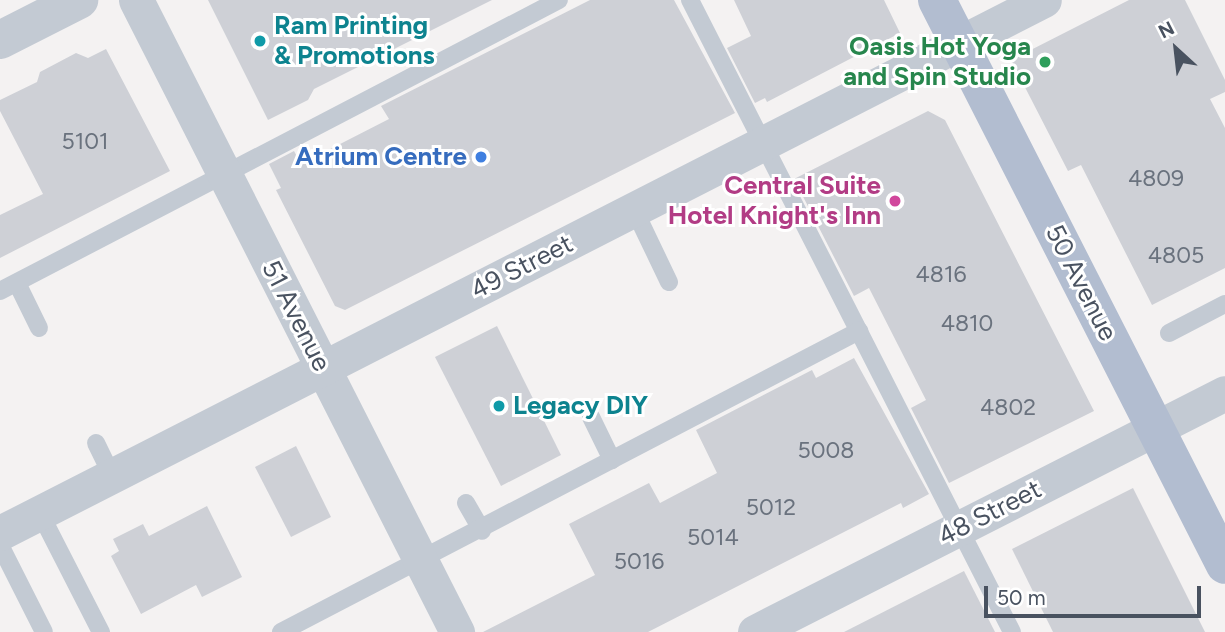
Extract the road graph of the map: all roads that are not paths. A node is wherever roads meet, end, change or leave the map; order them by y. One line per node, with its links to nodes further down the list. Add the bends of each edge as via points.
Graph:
1 (79, 0): 7 (street)
2 (136, 0): 10 (street, 51 Avenue)
3 (559, 0): 10 (lane)
4 (690, 0): 9 (lane)
5 (937, 0): 8 (main road, 50 Avenue)
6 (1044, 0): 8 (street, 49 Street)
7 (0, 40)
8 (959, 43): 9 (street, 49 Street); 22 (main road, 50 Avenue)
9 (762, 144): 11 (street, 49 Street); 17 (lane)
10 (223, 173): 12 (lane); 19 (street, 51 Avenue)
11 (634, 209): 13 (lane); 19 (street, 49 Street)
12 (17, 282): 14 (lane); 16 (lane)
13 (669, 282)
14 (0, 291)
15 (1225, 304): 18 (lane)
16 (39, 328)
17 (859, 331): 24 (lane, via 789,358); 28 (lane)
18 (1169, 333)
19 (323, 369): 25 (street, 49 Street); 32 (street, 51 Avenue)
20 (1225, 393): 22 (street, 48 Street)
21 (591, 417): 24 (lane)
22 (1155, 429): 28 (street, 48 Street); 33 (main road, 50 Avenue)
23 (96, 443): 25 (lane)
24 (612, 460): 29 (lane)
25 (112, 476): 27 (street, 49 Street)
26 (467, 503): 29 (lane)
27 (40, 513): 30 (street, 49 Street); 35 (lane)
28 (961, 527): 38 (street, 48 Street); 39 (lane)
29 (482, 531): 32 (lane)
30 (0, 533)
31 (0, 545): 34 (lane)
32 (421, 561): 36 (lane); 37 (street, 51 Avenue)
33 (1225, 565)
34 (44, 632)
35 (101, 632)
36 (281, 632)
37 (457, 632)
38 (755, 632)
39 (1012, 632)

